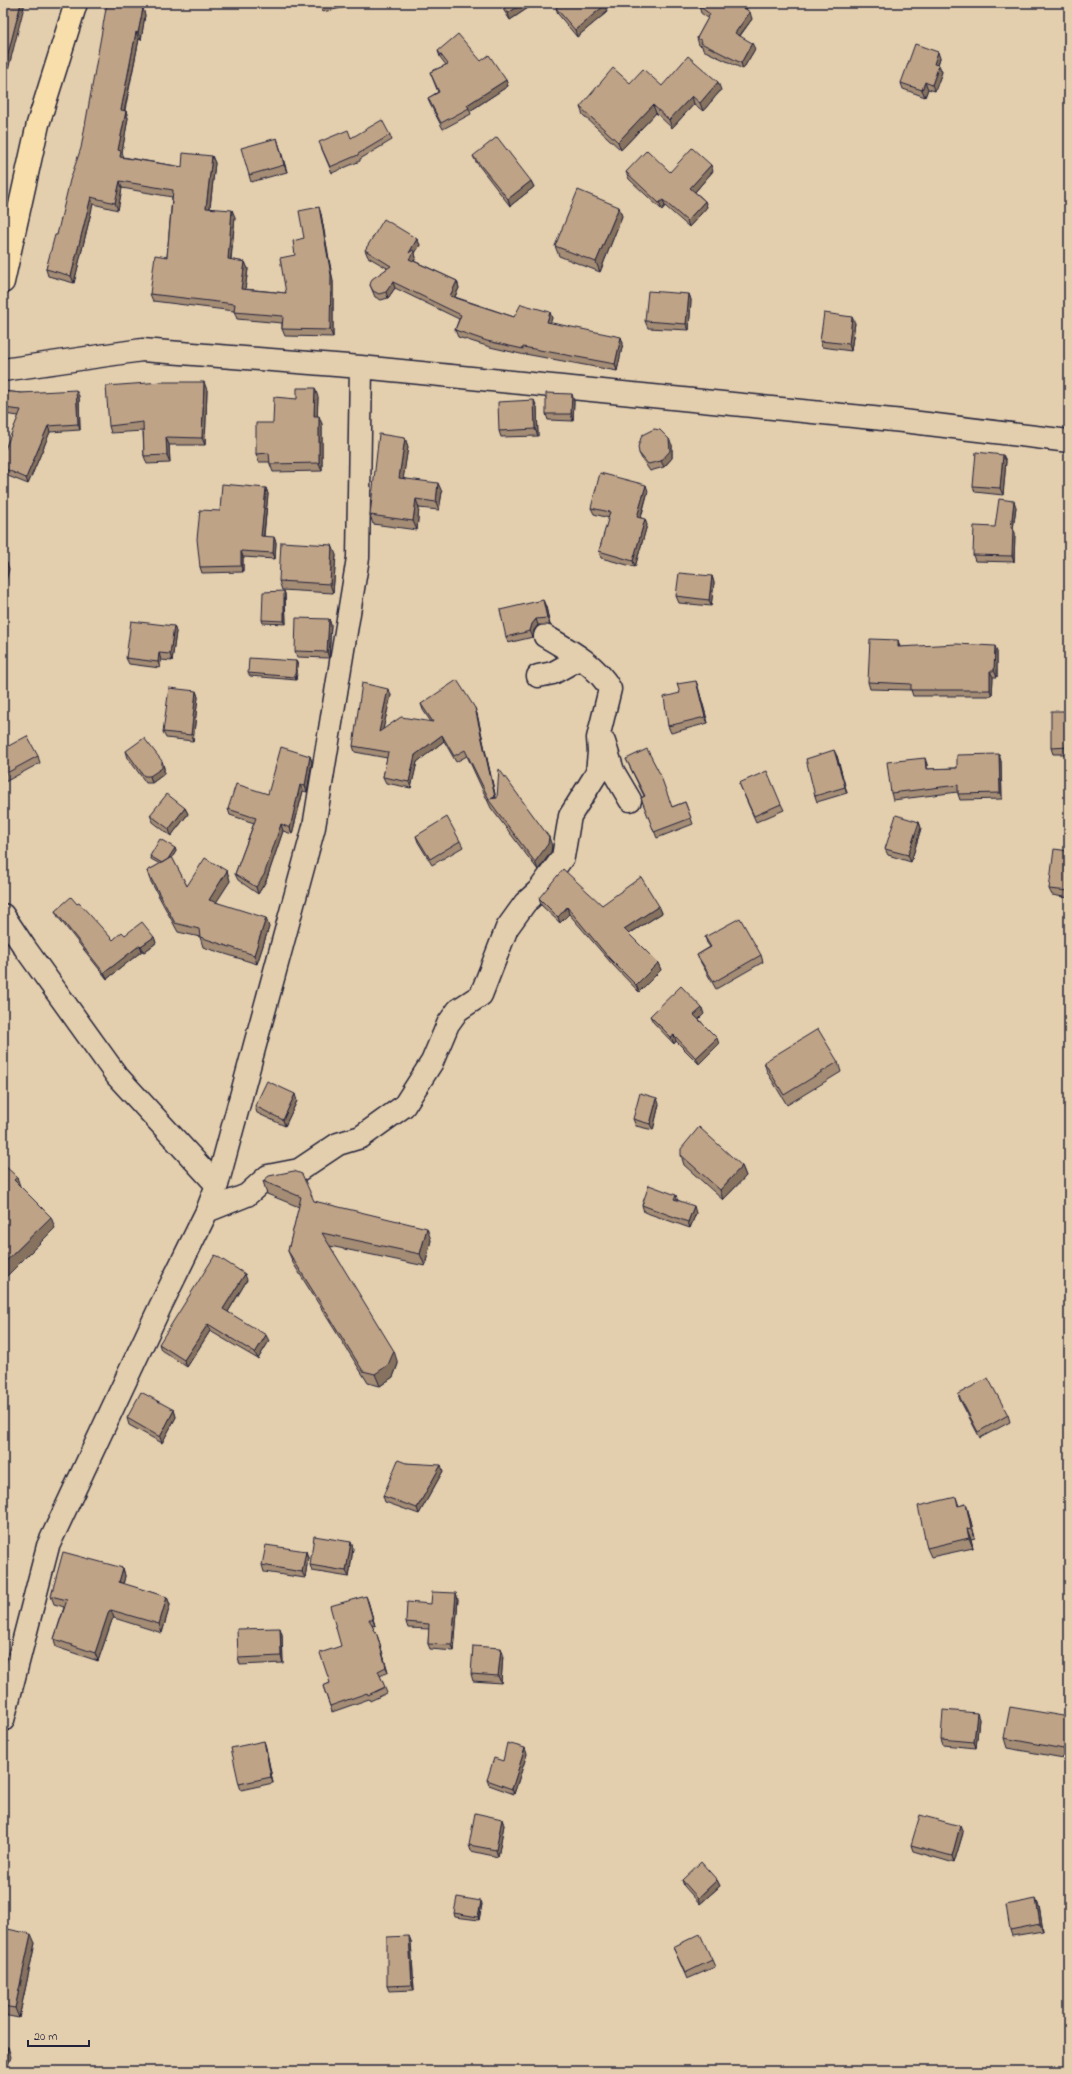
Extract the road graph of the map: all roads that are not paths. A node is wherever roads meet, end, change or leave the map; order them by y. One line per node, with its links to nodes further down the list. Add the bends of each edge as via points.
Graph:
1 (76, 3): 2 (main road, via 38,124)
2 (3, 282)
3 (361, 367): 4 (street, via 142,350); 5 (street, via 902,421); 12 (street, via 358,558 314,827)
4 (3, 370)
5 (1069, 441)
6 (545, 636): 7 (street)
7 (580, 658): 8 (street, via 553,673); 9 (street, via 604,678 610,689 600,731)
8 (538, 676)
9 (605, 769): 10 (street); 13 (street, via 597,773 570,816 563,857 507,928 481,995 458,1010 448,1024 432,1062 404,1106 361,1137 338,1144 299,1170 268,1176 247,1196)
10 (630, 800)
11 (3, 915): 12 (street, via 117,1076)
12 (217, 1185): 13 (street)
13 (207, 1211): 14 (street, via 48,1546)
14 (3, 1720)

